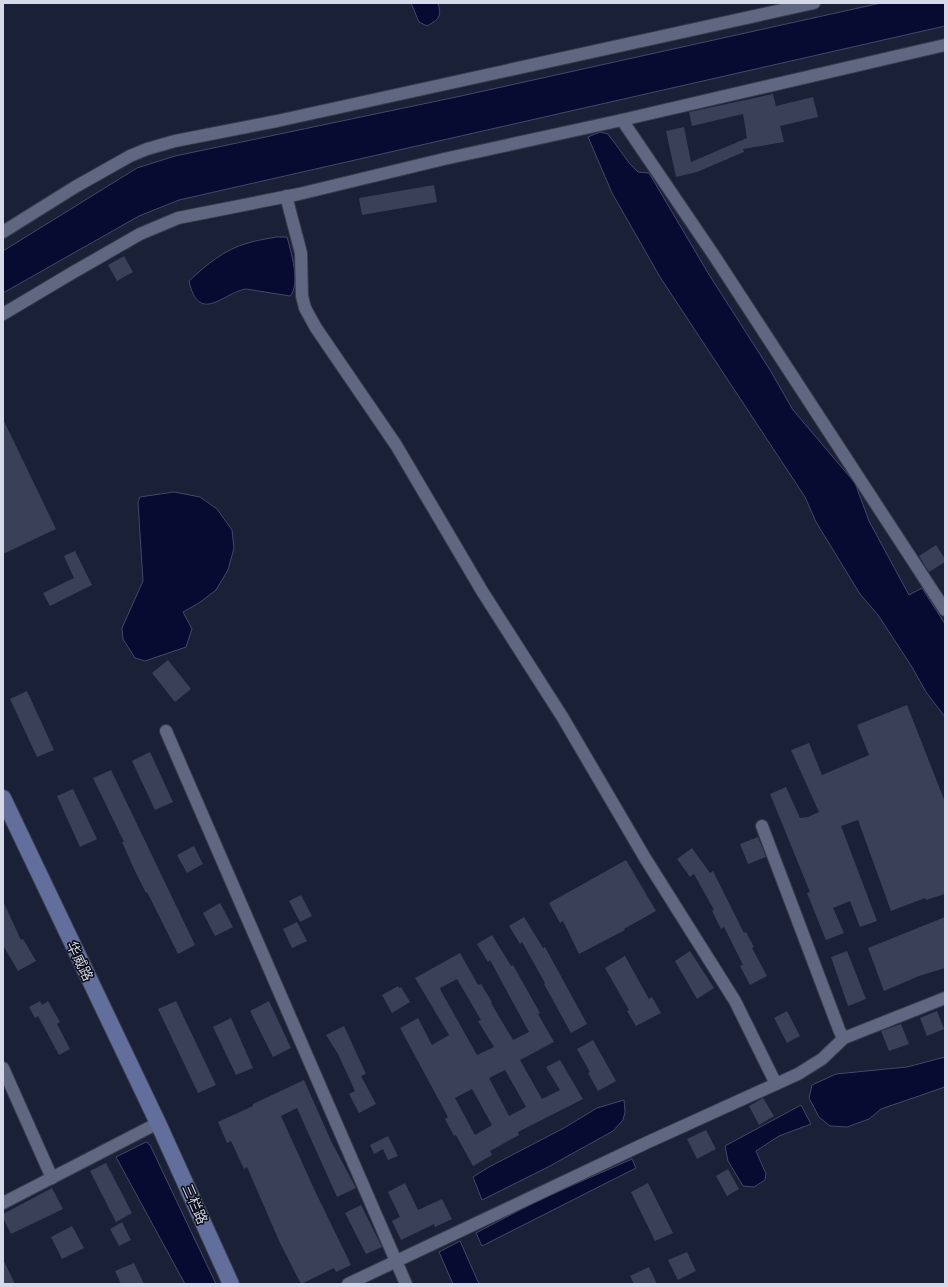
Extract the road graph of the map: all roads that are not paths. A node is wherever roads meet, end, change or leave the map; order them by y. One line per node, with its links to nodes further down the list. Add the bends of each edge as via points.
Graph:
1 (814, 3): 5 (street, via 146,149 82,183)
2 (945, 46): 3 (street)
3 (622, 120): 4 (street); 7 (street, via 713,254)
4 (286, 196): 6 (street, via 171,221 140,234); 14 (street, via 301,253 302,296 305,308 316,328 396,446 482,591 563,718 645,858 735,1001)
5 (3, 232)
6 (3, 314)
7 (945, 610)
8 (166, 731): 18 (street)
9 (3, 798): 15 (main road, 华威路)
10 (762, 826): 12 (street)
11 (945, 998): 12 (street)
12 (844, 1038): 14 (street, via 822,1059)
13 (3, 1068): 16 (street)
14 (776, 1084): 18 (street)
15 (158, 1123): 16 (street); 19 (main road, 三栏路)
16 (52, 1178): 17 (street)
17 (3, 1203)
18 (396, 1261): 20 (street); 21 (street)
19 (231, 1284)
20 (348, 1284)
21 (406, 1284)

